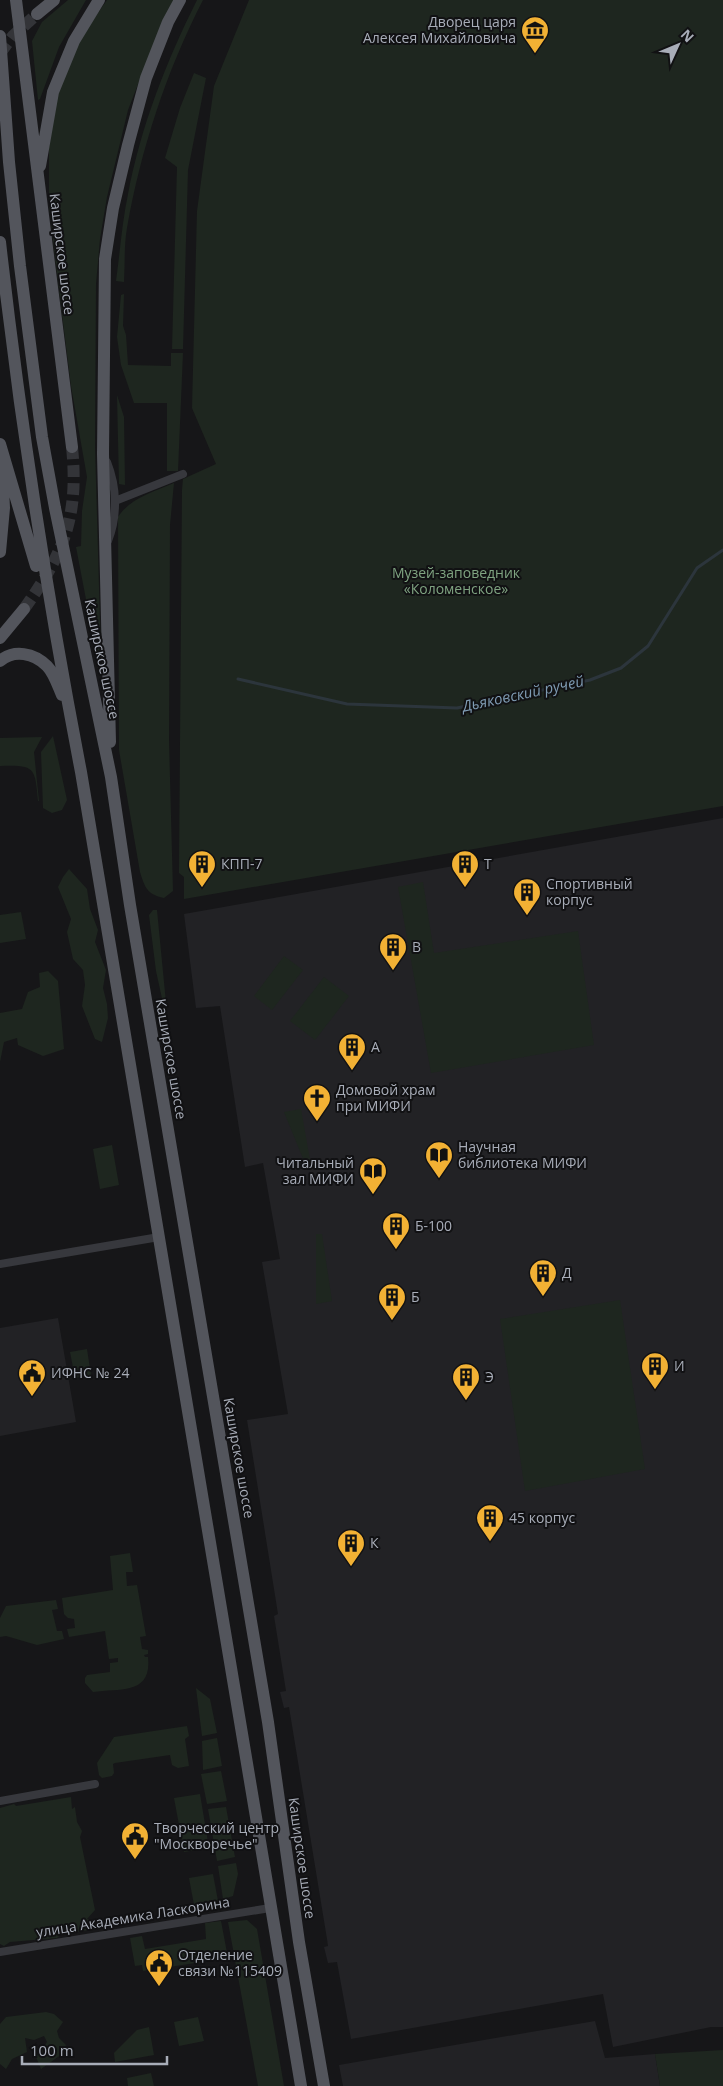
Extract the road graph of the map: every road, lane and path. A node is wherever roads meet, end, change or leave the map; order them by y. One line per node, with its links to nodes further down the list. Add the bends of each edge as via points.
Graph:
1 (16, 0): 7 (main road, Каширское шоссе)
2 (54, 0): 5 (main road)
3 (99, 0): 7 (main road, via 74,41 53,92)
4 (180, 0): 11 (main road, via 146,78 113,208 105,260)
5 (37, 14)
6 (0, 36): 21 (main road, Каширское шоссе, via 18,248 42,437)
7 (38, 183): 10 (main road, Каширское шоссе)
8 (0, 242): 17 (main road, via 34,509)
9 (0, 443): 14 (main road, via 4,508); 17 (main road)
10 (72, 447)
11 (103, 454): 13 (street, via 112,476); 15 (main road)
12 (183, 474): 13 (street)
13 (115, 501): 15 (street, via 112,531)
14 (0, 552)
15 (104, 552): 21 (main road)
16 (24, 609): 18 (main road)
17 (51, 611): 20 (main road)
18 (0, 638)
19 (0, 661): 20 (main road, via 12,653 19,653 47,666)
20 (70, 714): 22 (main road)
21 (111, 777): 29 (main road, Каширское шоссе, via 268,1722 299,1942)
22 (159, 1238): 23 (street); 26 (main road)
23 (0, 1264)
24 (95, 1784): 25 (street)
25 (0, 1801)
26 (270, 1908): 27 (street, улица Академика Ласкорина); 28 (main road)
27 (0, 1952)
28 (301, 2086)
29 (324, 2086)

